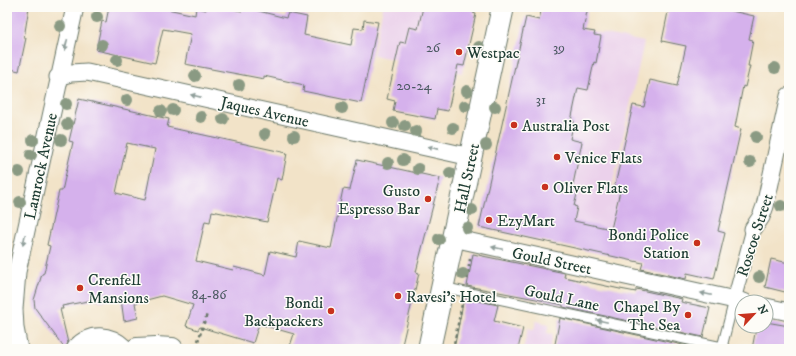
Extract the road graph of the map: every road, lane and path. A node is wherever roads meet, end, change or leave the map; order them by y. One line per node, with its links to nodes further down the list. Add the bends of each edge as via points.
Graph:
1 (75, 7): 3 (street, Lamrock Avenue, one-way to 3)
2 (503, 7): 5 (street, Hall Street)
3 (58, 77): 5 (street, Jaques Avenue, one-way to 3, via 87,72); 9 (street, Lamrock Avenue, one-way to 9)
4 (789, 96): 6 (street, Roscoe Street, via 765,206)
5 (471, 157): 7 (street, Hall Street)
6 (753, 229): 12 (street, Roscoe Street)
7 (453, 238): 11 (street, Hall Street); 14 (street, Gould Street, one-way to 7)
8 (470, 257): 10 (path)
9 (12, 271): 22 (street, Lamrock Avenue, via 15,328)
10 (465, 286)
11 (442, 287): 21 (lane, Gould Lane, one-way to 11); 26 (street, Hall Street)
12 (740, 294)
13 (463, 298): 27 (path)
14 (734, 300)
15 (774, 309): 16 (street)
16 (789, 312)
17 (207, 314): 19 (path)
18 (734, 315): 21 (lane, Roscoe Street)
19 (198, 341)
20 (76, 348): 23 (street, via 97,339 112,341)
21 (722, 348)
22 (19, 349)
23 (122, 349)
24 (137, 349): 25 (street)
25 (172, 349)
26 (428, 349)
27 (453, 349)

